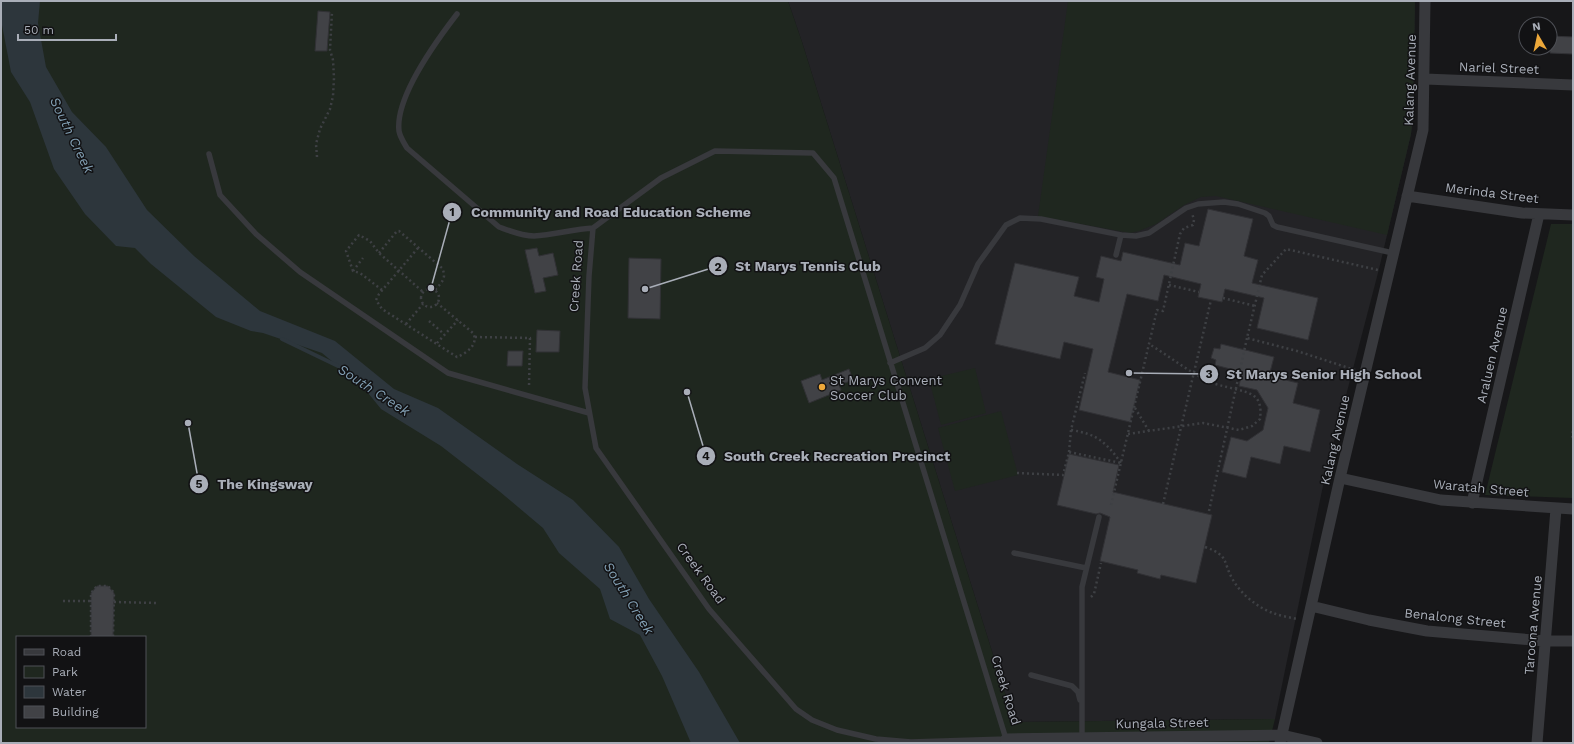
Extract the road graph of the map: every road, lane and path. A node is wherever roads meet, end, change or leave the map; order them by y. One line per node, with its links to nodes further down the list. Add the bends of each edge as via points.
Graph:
1 (1426, 1): 4 (street, Kalang Avenue)
2 (332, 12): 7 (path, via 330,50 333,60 333,96 316,144)
3 (456, 14): 12 (lane, via 432,47 401,108 399,132 406,148 499,227 534,236)
4 (1425, 79): 5 (street, Nariel Street); 8 (street, Kalang Avenue, via 1423,130)
5 (1573, 85)
6 (209, 154): 45 (lane, via 220,195 256,234 300,272 448,373)
7 (317, 157)
8 (1407, 196): 10 (street, Merinda Street); 16 (street, Kalang Avenue)
9 (1190, 207): 13 (lane, via 1148,233 1136,236); 16 (lane, via 1211,202 1238,204 1265,213 1277,227); 22 (path, via 1193,225 1184,228 1180,234)
10 (1539, 214): 11 (street, Merinda Street); 59 (street, Araluen Avenue)
11 (1573, 215)
12 (593, 228): 40 (lane, Creek Road, via 661,178 715,151 813,153 834,178); 47 (lane, Creek Road, via 585,388)
13 (1121, 235): 17 (lane); 40 (lane, via 1041,219 1020,218 1006,225 978,264 960,305 940,335 925,348)
14 (418, 248): 15 (path, via 396,231); 21 (path); 24 (path, via 442,268 445,274)
15 (378, 253): 20 (path, via 370,240 359,235 346,251); 21 (path)
16 (1394, 254): 58 (street, Kalang Avenue)
17 (1116, 255)
18 (363, 258): 20 (path)
19 (1381, 270): 31 (path, via 1286,249 1262,275)
20 (353, 271): 23 (path, via 360,273)
21 (398, 271): 23 (path); 25 (path)
22 (1169, 285): 26 (path); 39 (path, via 1163,311 1157,310)
23 (382, 290): 34 (path, via 376,300 382,309)
24 (435, 290): 25 (path, via 429,288); 29 (path, via 439,298)
25 (423, 292): 30 (path, via 420,299)
26 (1199, 292)
27 (1223, 298): 31 (path)
28 (1210, 300): 42 (path)
29 (437, 303): 30 (path, via 429,307); 32 (path)
30 (423, 304): 34 (path)
31 (1255, 306): 37 (path)
32 (458, 320): 35 (path); 36 (path)
33 (429, 321): 35 (path)
34 (406, 324): 38 (path)
35 (444, 334): 38 (path)
36 (475, 337): 38 (path, via 475,343 465,354 457,356); 45 (path, via 530,338)
37 (1247, 338): 41 (path, via 1298,351); 44 (path)
38 (436, 343)
39 (1149, 344): 42 (path); 46 (path)
40 (890, 363): 85 (lane, Creek Road)
41 (1357, 371)
42 (1194, 372): 44 (path, via 1222,387); 48 (path)
43 (1085, 373): 50 (path)
44 (1236, 390): 49 (path); 49 (path, via 1254,396 1260,408 1260,419 1246,429)
45 (529, 396): 47 (lane)
46 (1134, 407): 51 (path); 53 (path)
47 (589, 412): 85 (lane, Creek Road, via 596,448 709,609 796,709 812,720 837,730 876,739 911,742)
48 (1182, 426): 49 (path, via 1206,423); 51 (path); 60 (path)
49 (1227, 428): 64 (path)
50 (1071, 430): 55 (path); 56 (path, via 1091,434 1100,439)
51 (1149, 431): 53 (path)
52 (1573, 431): 54 (path)
53 (1128, 434): 56 (path)
54 (1573, 438)
55 (1069, 452): 56 (path); 57 (path, via 1063,475)
56 (1121, 464): 61 (path)
57 (1018, 473)
58 (1340, 478): 59 (street, Waratah Street, via 1441,500); 75 (street, Kalang Avenue)
59 (1472, 503): 62 (street, Waratah Street)
60 (1163, 504)
61 (1111, 505)
62 (1556, 509): 63 (street, Waratah Street); 79 (street, Taroona Avenue)
63 (1573, 509)
64 (1208, 511)
65 (1099, 517): 69 (lane)
66 (1205, 547): 76 (path, via 1223,556 1234,580 1254,602 1273,614)
67 (1014, 553): 69 (lane)
68 (1101, 563): 70 (path, via 1094,594)
69 (1086, 568): 82 (lane, via 1082,587)
70 (1090, 599)
71 (63, 601): 72 (path)
72 (91, 602): 73 (path, via 91,593 97,586 108,586 114,593); 77 (path)
73 (114, 602): 74 (path); 78 (path)
74 (157, 603)
75 (1311, 606): 76 (street, Kalang Avenue); 79 (street, Benalong Street, via 1427,631)
76 (1308, 621): 84 (street, Kalang Avenue)
77 (91, 636)
78 (113, 636)
79 (1545, 640): 80 (street, Benalong Street); 87 (street, Taroona Avenue)
80 (1573, 641)
81 (1031, 675): 82 (lane, via 1072,686 1078,692)
82 (1082, 706): 83 (lane)
83 (1082, 738): 84 (street, Kungala Street); 85 (street, Kungala Street)
84 (1281, 739): 86 (street, Kungala Street)
85 (1006, 741)
86 (1318, 743)
87 (1537, 743)

